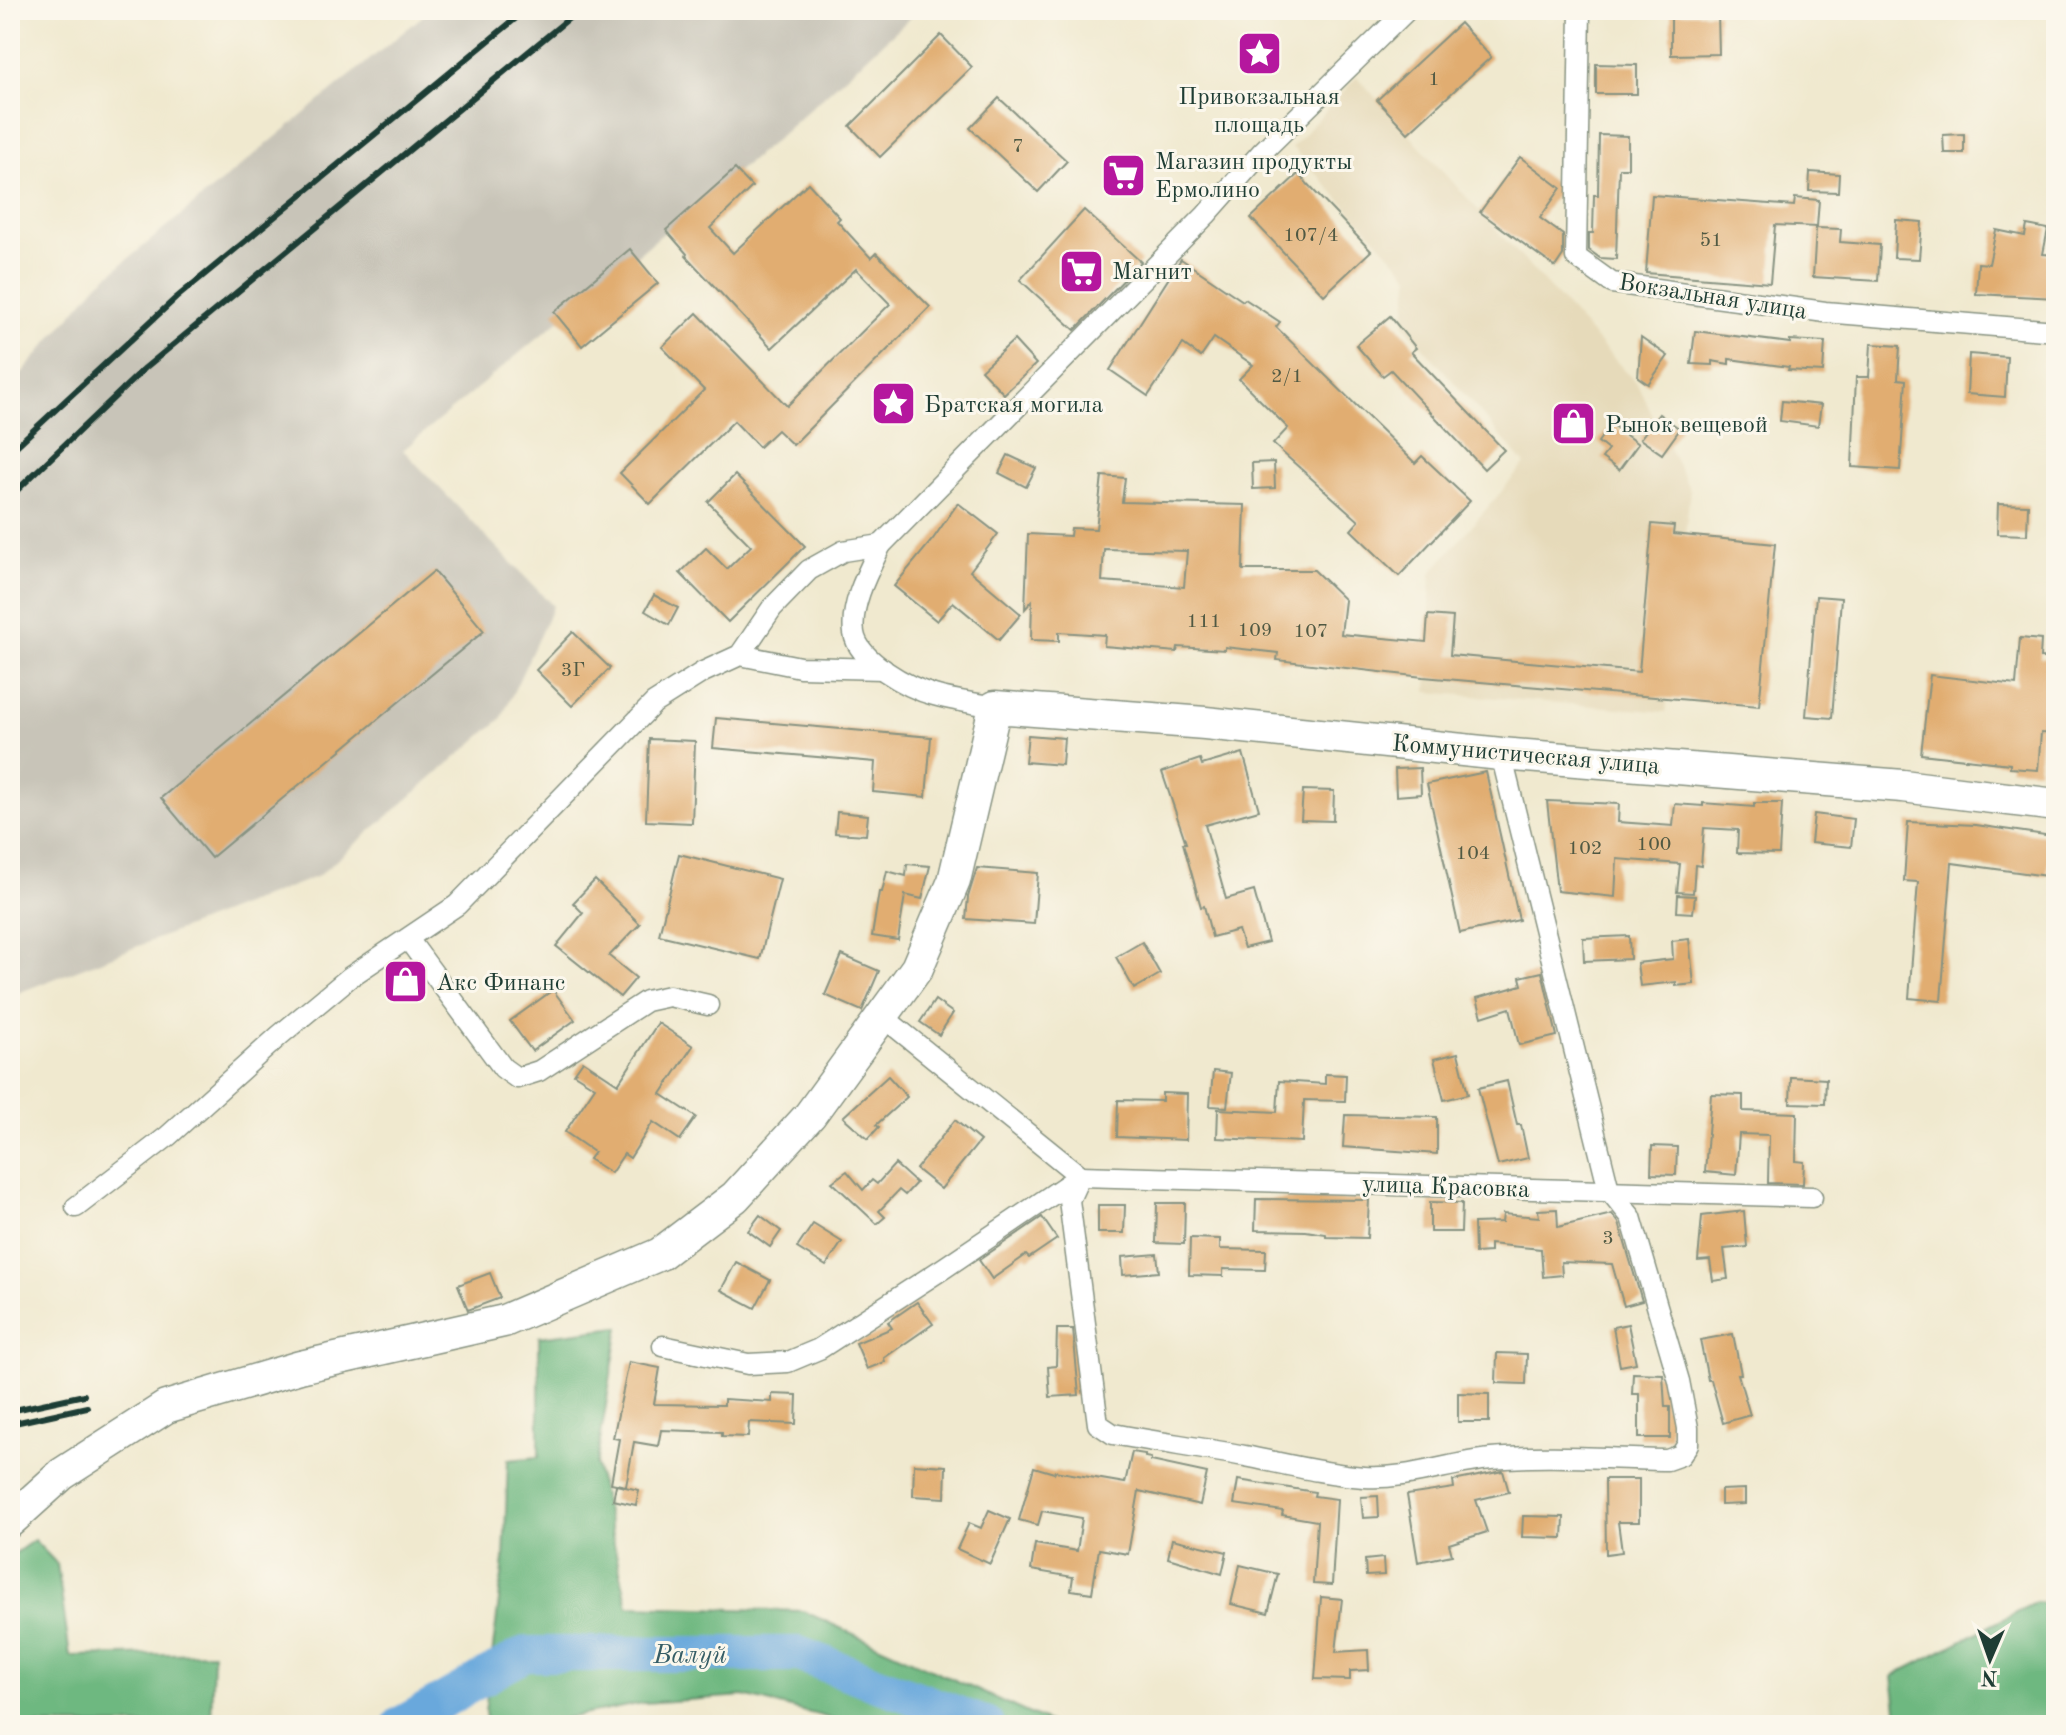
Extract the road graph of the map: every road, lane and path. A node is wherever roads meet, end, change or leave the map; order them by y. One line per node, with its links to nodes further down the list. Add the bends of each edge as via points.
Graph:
1 (1407, 10): 4 (street)
2 (1580, 10): 3 (street, Вокзальная улица, via 1576,257 1612,283 1825,312)
3 (2056, 331)
4 (881, 545): 5 (street, via 843,551 809,570 772,608); 6 (street, via 860,590 854,632 861,651)
5 (740, 655): 6 (street, via 800,667); 10 (street, via 654,703 457,905)
6 (883, 669): 7 (street, via 932,695)
7 (995, 707): 8 (main road, Коммунистическая улица); 12 (main road, via 954,881 917,968)
8 (1501, 754): 9 (main road, Коммунистическая улица, via 1903,786); 14 (street)
9 (2056, 805)
10 (408, 939): 11 (street, via 503,1068 517,1078 539,1071 646,1001 669,996); 16 (street, via 350,977 168,1136)
11 (708, 1005)
12 (882, 1016): 13 (street); 18 (main road, via 810,1115 735,1197 660,1254 504,1321 300,1367 166,1407 62,1474)
13 (1080, 1176): 14 (street, улица Красовка); 14 (street, via 1069,1200 1098,1424 1113,1434 1368,1477 1492,1459 1667,1460 1681,1455 1688,1444 1688,1428 1679,1381 1631,1217); 17 (street, via 819,1349 788,1362 748,1364)
14 (1609, 1190): 15 (street, улица Красовка)
15 (1812, 1197)
16 (76, 1207)
17 (663, 1346)
18 (10, 1521)

